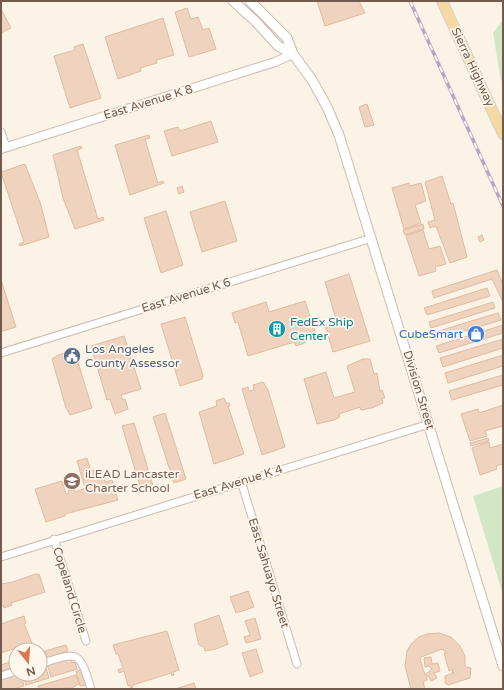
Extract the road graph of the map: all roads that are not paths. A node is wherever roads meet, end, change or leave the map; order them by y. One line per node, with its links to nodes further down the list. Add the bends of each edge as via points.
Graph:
1 (233, 1): 4 (main road, via 278,46)
2 (250, 1): 4 (main road, via 287,38)
3 (442, 1): 6 (main road, Sierra Highway)
4 (293, 54): 7 (street, East Avenue K 8); 8 (main road, Division Street, via 312,80 339,134)
5 (1, 132): 7 (street)
6 (503, 134)
7 (4, 148)
8 (372, 238): 9 (street, East Avenue K 6); 10 (main road, Division Street)
9 (1, 353)
10 (429, 424): 11 (street, East Avenue K 4); 17 (main road, Division Street)
11 (242, 481): 12 (street, East Avenue K 4); 16 (street, East Sahuayo Street)
12 (54, 539): 13 (street, East Avenue K 4); 14 (street, Copeland Circle)
13 (1, 557)
14 (86, 641)
15 (48, 661): 18 (street, via 66,655 78,658 84,663)
16 (297, 664)
17 (503, 666)
18 (91, 689)

